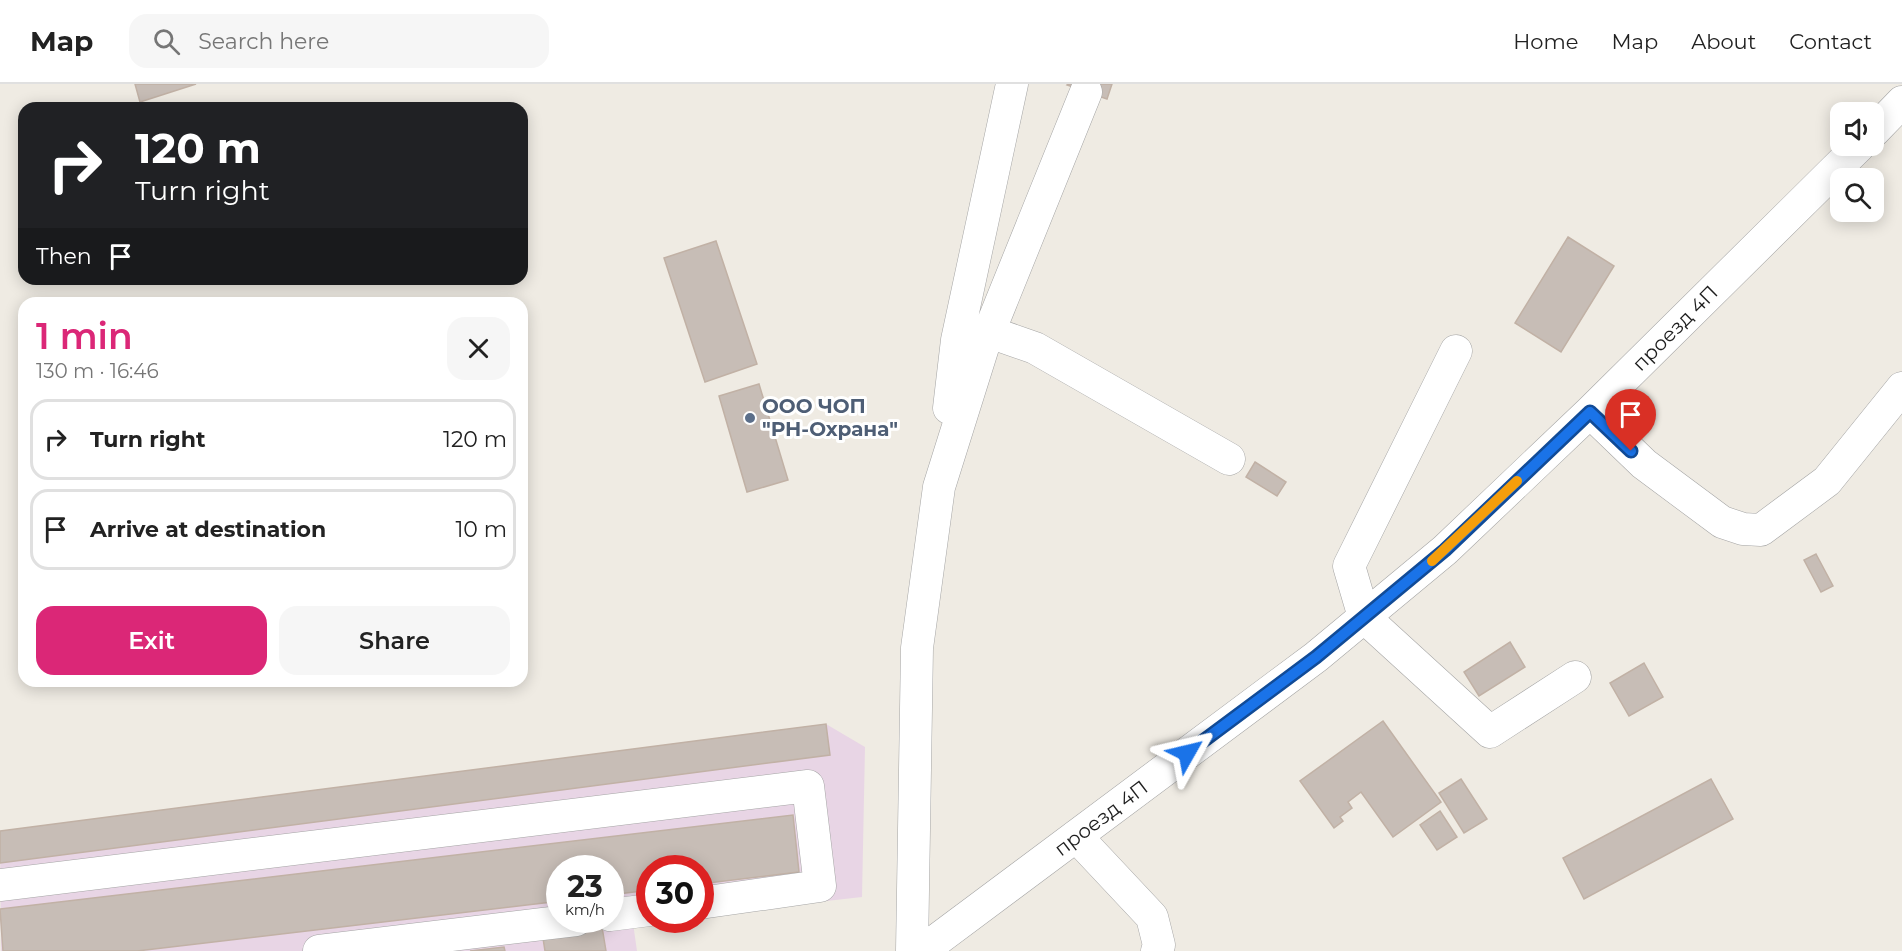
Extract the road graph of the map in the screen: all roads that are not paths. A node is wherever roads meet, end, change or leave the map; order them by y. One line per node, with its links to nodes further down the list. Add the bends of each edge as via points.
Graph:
1 (1012, 84): 11 (street, via 957,340)
2 (1086, 92): 6 (street)
3 (1902, 102): 4 (street)
4 (1884, 121)
5 (1848, 156): 9 (street, проезд 4П)
6 (989, 332): 10 (street, via 1035,348); 11 (street)
7 (1456, 351): 12 (street, via 1349,566)
8 (1902, 388): 9 (street, via 1827,481 1761,530 1722,522 1644,464)
9 (1590, 412): 12 (street, проезд 4П, via 1445,550)
10 (1230, 459)
11 (939, 487): 20 (street, via 917,648)
12 (1364, 617): 13 (street, via 1490,732); 14 (street, проезд 4П)
13 (1575, 677)
14 (1076, 836): 21 (street, проезд 4П); 22 (street, via 1152,917)
15 (0, 885): 16 (street, via 808,786 820,886)
16 (714, 901)
17 (546, 931): 18 (street)
18 (525, 939): 19 (street)
19 (319, 951)
20 (912, 951)
21 (922, 951)
22 (1157, 951)

